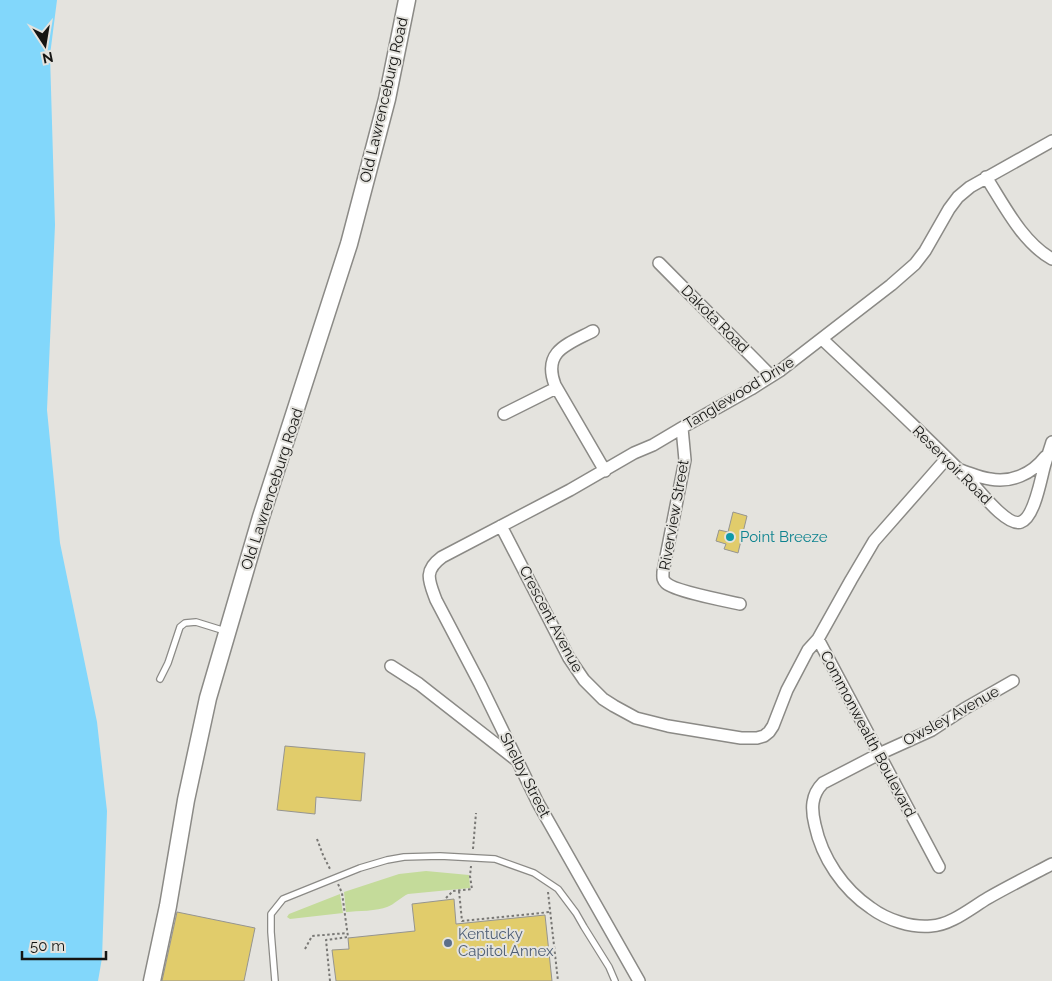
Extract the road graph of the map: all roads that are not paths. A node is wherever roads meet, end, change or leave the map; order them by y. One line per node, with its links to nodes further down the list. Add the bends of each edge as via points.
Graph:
1 (407, 0): 19 (main road, Old Lawrenceburg Road, via 387,99 349,244)
2 (1052, 141): 3 (street, Tanglewood Drive)
3 (986, 177): 4 (street, via 1020,231); 7 (street, Tanglewood Drive, via 958,197 915,264)
4 (1052, 260)
5 (659, 263): 8 (street, Dakota Road)
6 (593, 331): 9 (street, via 556,353 551,368)
7 (822, 339): 8 (street, Tanglewood Drive); 13 (street, Reservoir Road)
8 (772, 376): 11 (street, Tanglewood Drive)
9 (556, 388): 10 (street); 15 (street)
10 (504, 414)
11 (682, 428): 15 (street, Tanglewood Drive); 18 (street, Riverview Street, via 685,460 662,579 667,585 680,590)
12 (1051, 446): 14 (street, via 1037,466 1016,477 988,479); 14 (street, Reservoir Road, via 1032,510 1020,523 1004,516)
13 (947, 458): 14 (street, Reservoir Road); 20 (street, Commonwealth Boulevard, via 874,541)
14 (959, 470)
15 (605, 471): 16 (street, Tanglewood Drive)
16 (501, 526): 17 (street, Tanglewood Drive); 20 (street, Crescent Avenue, via 576,669 593,690 636,718 741,738 764,736 772,726 808,650)
17 (434, 562): 25 (street, Shelby Street, via 429,580 436,600)
18 (740, 604)
19 (227, 632): 22 (lane, via 196,622 185,623 180,627); 28 (main road, Old Lawrenceburg Road, via 208,698 186,800)
20 (818, 640): 24 (street, Commonwealth Boulevard)
21 (391, 666): 25 (street)
22 (160, 679)
23 (1013, 681): 24 (street, Owsley Avenue, via 932,730)
24 (879, 754): 26 (street, Owsley Avenue, via 823,783 812,801 812,809 818,839 833,869 855,894 880,914 907,924 940,926); 27 (street, Commonwealth Boulevard)
25 (517, 760): 31 (street, Shelby Street)
26 (1052, 864)
27 (939, 867)
28 (152, 981)
29 (275, 981): 30 (lane, via 271,914 283,899 387,860 440,856 495,859 546,880 558,889 576,913)
30 (615, 981)
31 (639, 981)

